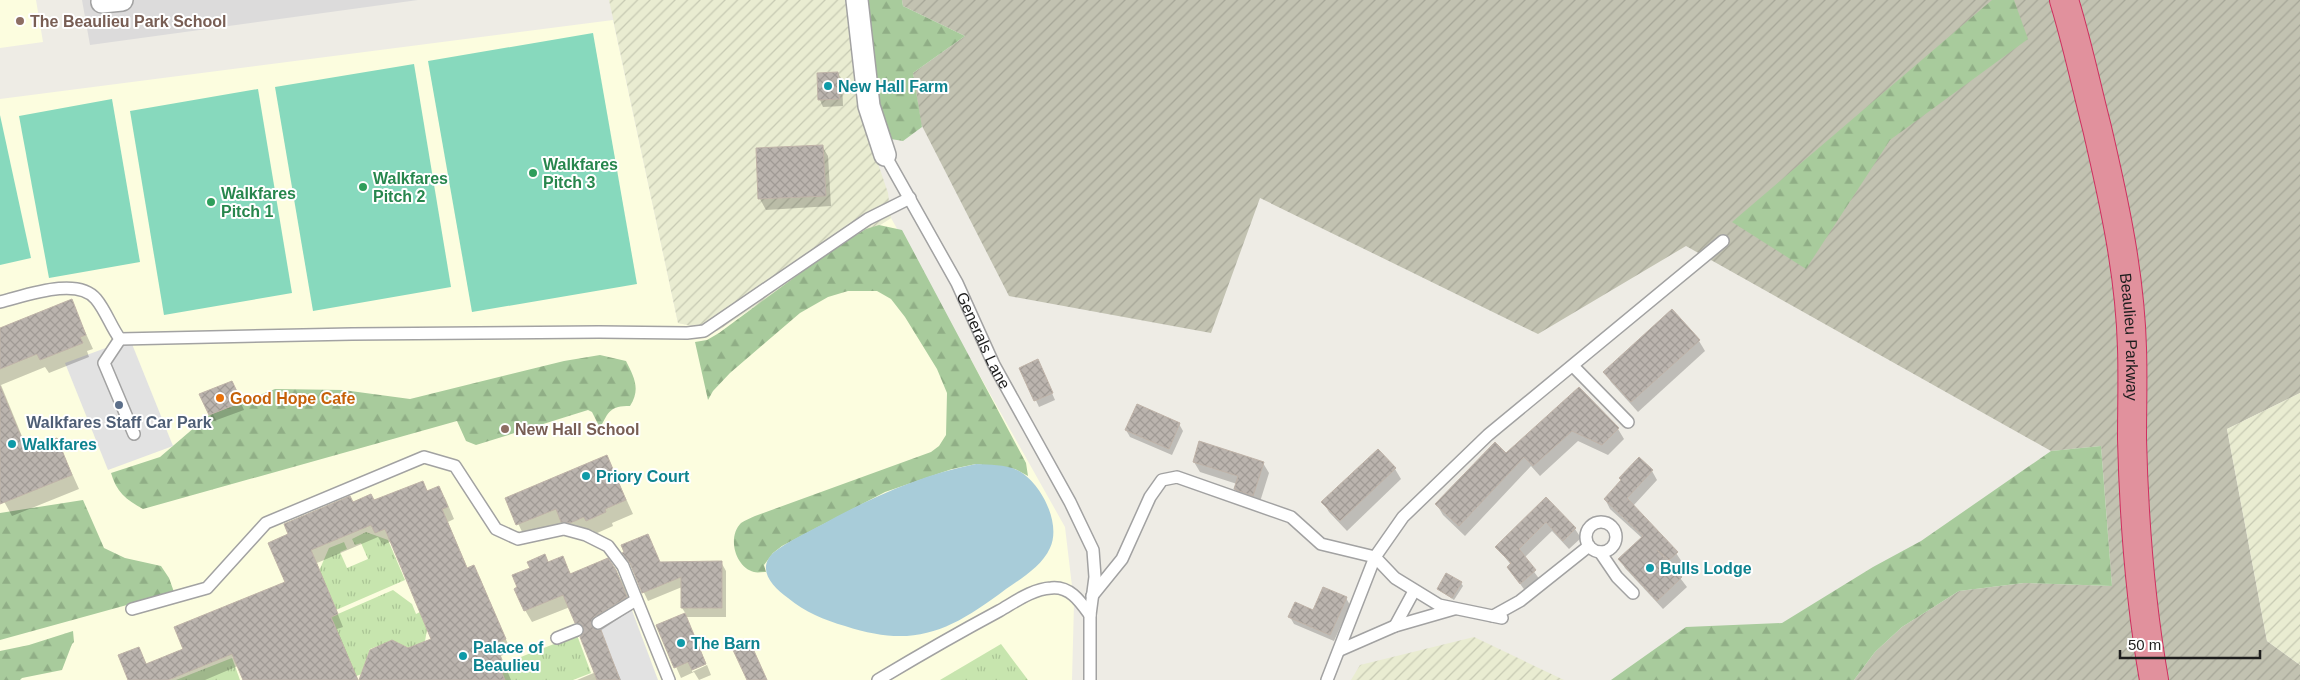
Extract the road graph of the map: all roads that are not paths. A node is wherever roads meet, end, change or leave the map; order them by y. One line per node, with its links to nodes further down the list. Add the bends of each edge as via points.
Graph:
1 (856, 0): 3 (street, Generals Lane, via 868,106)
2 (2064, 0): 30 (highway, Beaulieu Parkway, via 2116,208 2127,286 2132,348 2136,523 2142,608)
3 (886, 155): 4 (lane, Generals Lane)
4 (910, 198): 7 (lane, via 868,219 704,331); 16 (lane, Generals Lane, via 957,283 994,365 1093,550 1095,577)
5 (1723, 241): 8 (lane)
6 (0, 302): 7 (lane, via 71,287 86,290 96,300)
7 (120, 339): 10 (lane, via 104,363)
8 (1573, 366): 9 (lane); 13 (lane, via 1481,442 1403,517)
9 (1628, 422)
10 (134, 434)
11 (1589, 546): 12 (lane); 12 (lane, via 1586,536 1591,526 1607,524 1616,539 1610,549); 19 (lane, via 1497,617)
12 (1600, 552): 15 (lane)
13 (1376, 556): 14 (lane, via 1396,578); 16 (lane, via 1321,544 1291,517 1177,478 1162,480 1150,497 1122,559); 25 (lane)
14 (1414, 591): 19 (lane, via 1439,605); 22 (lane)
15 (1633, 593)
16 (1091, 597): 20 (lane, Generals Lane)
17 (636, 600): 18 (lane, via 623,566 608,546 564,529 518,538 496,529 455,466 424,457 266,523 207,588); 21 (lane); 26 (lane)
18 (132, 609)
19 (1454, 609): 22 (lane)
20 (1090, 615): 27 (lane, via 1072,593 1053,587 1037,590); 28 (lane, Generals Lane)
21 (598, 623)
22 (1395, 626): 25 (lane)
23 (578, 630): 24 (lane)
24 (557, 638)
25 (1340, 650): 29 (lane)
26 (669, 680)
27 (878, 680)
28 (1090, 680)
29 (1328, 680)
30 (2154, 680)

